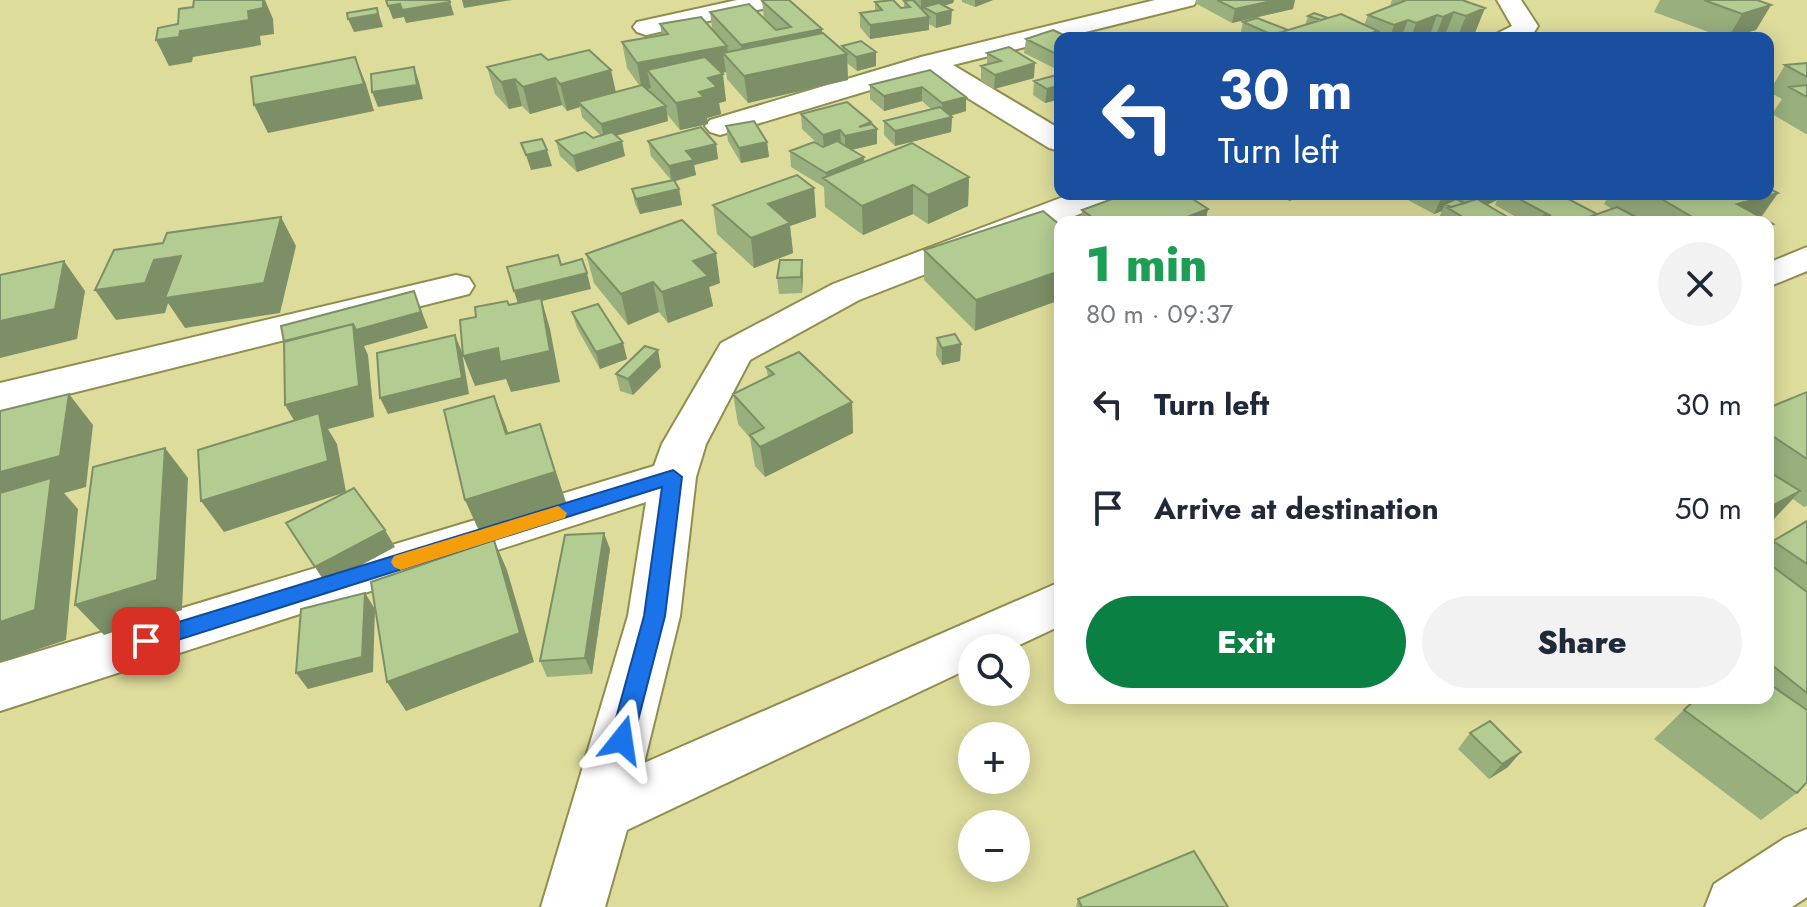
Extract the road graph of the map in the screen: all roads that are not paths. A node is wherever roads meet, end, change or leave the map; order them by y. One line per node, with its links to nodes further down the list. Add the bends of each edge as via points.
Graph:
1 (771, 0): 4 (street)
2 (1185, 0): 6 (street)
3 (1509, 0): 7 (street, via 1525,26)
4 (646, 27)
5 (1054, 32): 8 (street)
6 (1055, 32)
7 (1522, 32)
8 (930, 63): 9 (street); 10 (street)
9 (720, 126)
10 (1054, 138)
11 (1085, 200): 16 (street, via 846,292 735,352 684,444)
12 (1807, 258): 13 (street)
13 (1774, 273)
14 (456, 286): 15 (street)
15 (0, 397)
16 (673, 477): 18 (street); 19 (street, via 654,616)
17 (1054, 606): 19 (street)
18 (0, 687)
19 (602, 811): 21 (street)
20 (1807, 860): 22 (street)
21 (573, 907)
22 (1737, 907)

